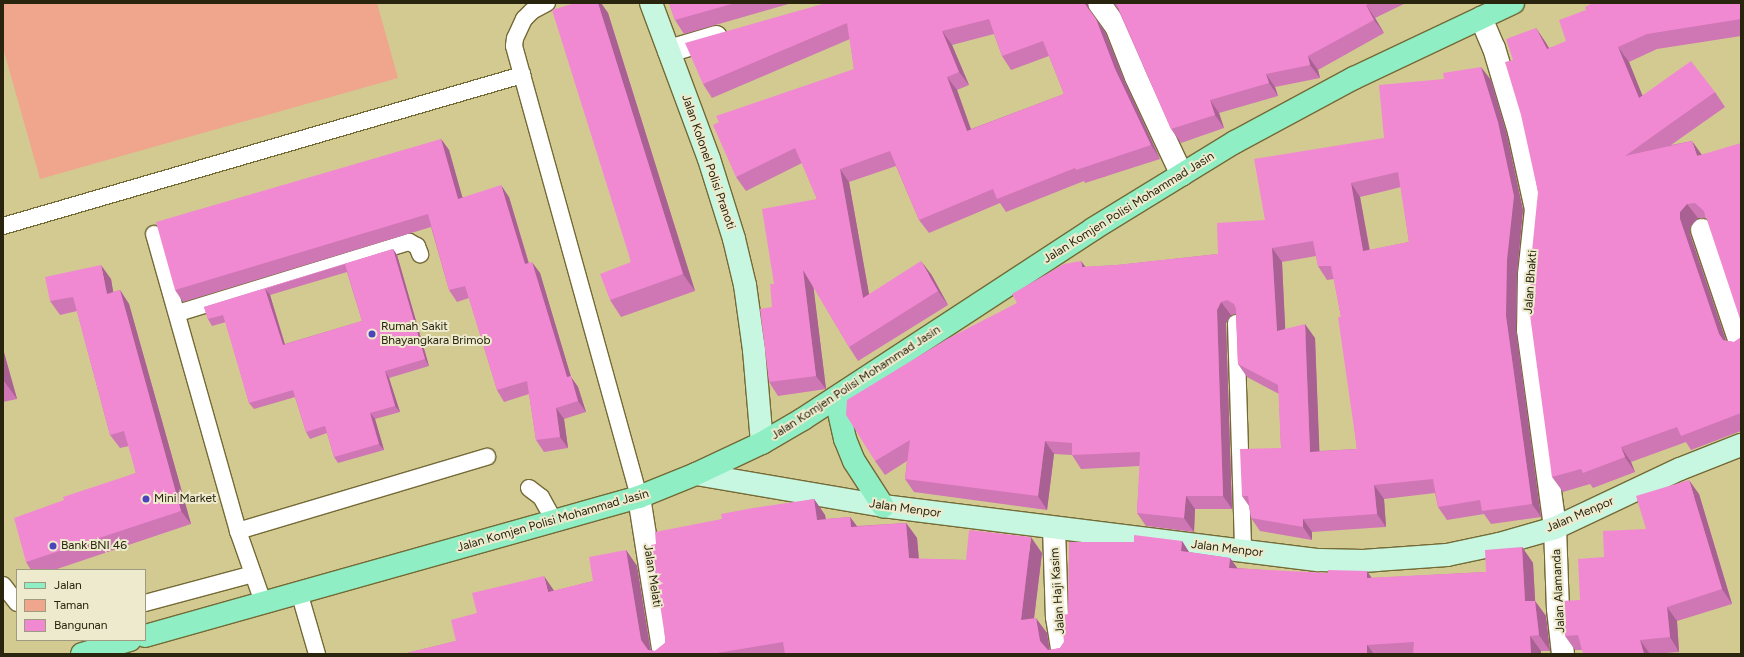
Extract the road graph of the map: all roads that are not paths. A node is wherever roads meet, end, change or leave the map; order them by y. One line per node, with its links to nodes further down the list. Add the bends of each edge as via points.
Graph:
1 (548, 3): 8 (lane, via 532,11 524,19 514,38)
2 (651, 3): 7 (street, Jalan Kolonel Polisi Pranoti)
3 (1099, 3): 9 (street, via 1116,26 1136,77)
4 (1513, 3): 5 (main road, Jalan Komjen Polisi Mohammad Jasin)
5 (1481, 18): 9 (main road, Jalan Komjen Polisi Mohammad Jasin, via 1308,102); 27 (street, Jalan Bhakti, via 1494,48 1515,119 1536,209 1529,275 1528,330)
6 (734, 31): 7 (street)
7 (669, 51): 18 (street, Jalan Kolonel Polisi Pranoti, via 709,159 736,247 745,285 754,350)
8 (522, 75): 10 (lane); 23 (lane)
9 (1182, 175): 17 (main road, Jalan Komjen Polisi Mohammad Jasin, via 1017,278)
10 (3, 226)
11 (1702, 230): 16 (street)
12 (154, 234): 14 (lane)
13 (420, 254): 14 (lane, via 417,246 409,242)
14 (178, 313): 28 (lane)
15 (1236, 323): 29 (lane)
16 (1741, 345)
17 (836, 399): 18 (main road, Jalan Komjen Polisi Mohammad Jasin); 24 (main road, via 845,439 854,461)
18 (762, 443): 21 (main road, Jalan Komjen Polisi Mohammad Jasin)
19 (1741, 445): 27 (street, Jalan Menpor, via 1680,469)
20 (487, 456): 28 (lane)
21 (696, 474): 23 (main road, Jalan Komjen Polisi Mohammad Jasin); 24 (street, Jalan Menpor)
22 (528, 488): 25 (lane, via 541,497)
23 (639, 497): 25 (main road, Jalan Komjen Polisi Mohammad Jasin); 40 (street, Jalan Melati)
24 (883, 506): 26 (street, Jalan Menpor)
25 (555, 522): 32 (main road, Jalan Komjen Polisi Mohammad Jasin)
26 (1054, 528): 29 (street, Jalan Menpor); 41 (street, Jalan Haji Kasim, via 1057,617)
27 (1555, 528): 29 (street, Jalan Menpor, via 1447,555 1402,560 1318,560); 42 (street, Jalan Alamanda, via 1558,609)
28 (238, 531): 30 (lane)
29 (1243, 551)
30 (253, 574): 34 (lane); 35 (lane)
31 (3, 585): 33 (lane)
32 (299, 592): 34 (main road, Jalan Komjen Polisi Mohammad Jasin); 39 (lane)
33 (16, 602)
34 (263, 602): 36 (main road, Jalan Komjen Polisi Mohammad Jasin)
35 (146, 603)
36 (146, 636)
37 (127, 641): 38 (main road)
38 (82, 654)
39 (317, 654)
40 (664, 654)
41 (1063, 654)
42 (1563, 654)

